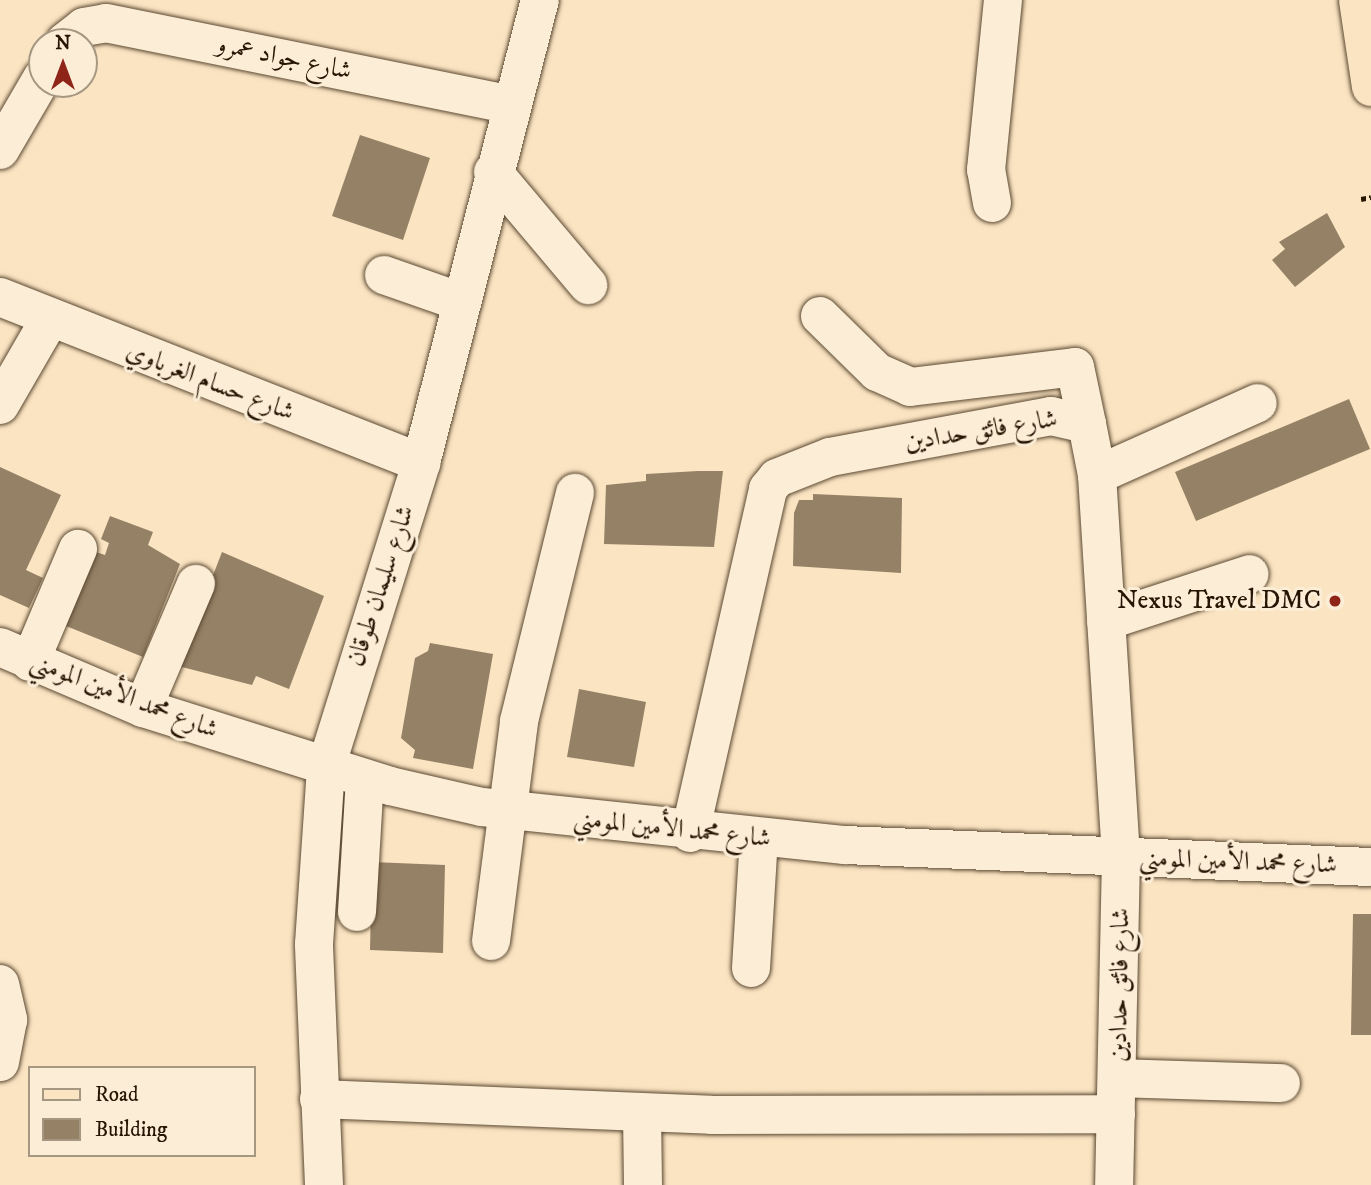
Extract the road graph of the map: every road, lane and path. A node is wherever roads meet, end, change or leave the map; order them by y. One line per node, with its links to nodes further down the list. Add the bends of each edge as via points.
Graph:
1 (540, 0): 7 (street, شارع سليمان طوقان)
2 (1003, 0): 12 (street, via 986,170)
3 (1358, 0): 5 (main road)
4 (82, 28): 7 (street, شارع جواد عمرو, via 106,23)
5 (1371, 87)
6 (30, 98): 8 (street)
7 (508, 104): 9 (street, شارع سليمان طوقان)
8 (0, 150)
9 (492, 172): 14 (street); 16 (street, شارع سليمان طوقان)
10 (1371, 197): 11 (path)
11 (1361, 199)
12 (992, 203)
13 (384, 275): 16 (street)
14 (588, 285)
15 (0, 298): 18 (street, شارع حسام الغرباوي)
16 (461, 302): 22 (street, شارع سليمان طوقان)
17 (820, 317): 21 (street, via 877,372 909,387 1075,367)
18 (49, 320): 20 (street); 22 (street, شارع حسام الغرباوي)
19 (1258, 403): 23 (street)
20 (0, 405)
21 (1087, 424): 23 (street, شارع فائق حدادين); 35 (street, شارع فائق حدادين, via 1065,415 1038,419 830,457 777,478 768,489)
22 (421, 463): 32 (street, شارع سليمان طوقان)
23 (1097, 475): 28 (street, شارع فائق حدادين)
24 (575, 493): 34 (street)
25 (78, 549): 29 (street)
26 (1250, 574): 28 (street)
27 (196, 584): 31 (street)
28 (1106, 621): 37 (street, شارع فائق حدادين)
29 (15, 654): 31 (street, شارع محمد الأمين المومني)
30 (509, 655): 34 (street)
31 (143, 708): 32 (street, شارع محمد الأمين المومني)
32 (326, 766): 33 (street, شارع محمد الأمين المومني); 46 (street, شارع سليمان طوقان, via 314,944)
33 (365, 779): 34 (street, شارع محمد الأمين المومني); 39 (street)
34 (493, 808): 35 (street, شارع محمد الأمين المومني); 40 (street)
35 (702, 835): 36 (street, شارع محمد الأمين المومني)
36 (759, 839): 37 (street, شارع محمد الأمين المومني); 41 (street)
37 (1121, 857): 38 (street, شارع محمد الأمين المومني); 45 (street, شارع فائق حدادين)
38 (1371, 867)
39 (357, 912)
40 (491, 941)
41 (751, 968)
42 (0, 984): 43 (street, via 8,1020)
43 (0, 1062)
44 (1281, 1083): 45 (street)
45 (1117, 1096): 49 (street); 52 (street, شارع فائق حدادين)
46 (319, 1100): 47 (street); 50 (street, شارع سليمان طوقان)
47 (549, 1107): 48 (street); 49 (street, via 567,1091 697,1096)
48 (642, 1112): 49 (street); 51 (street)
49 (711, 1115)
50 (324, 1185)
51 (643, 1185)
52 (1114, 1185)

